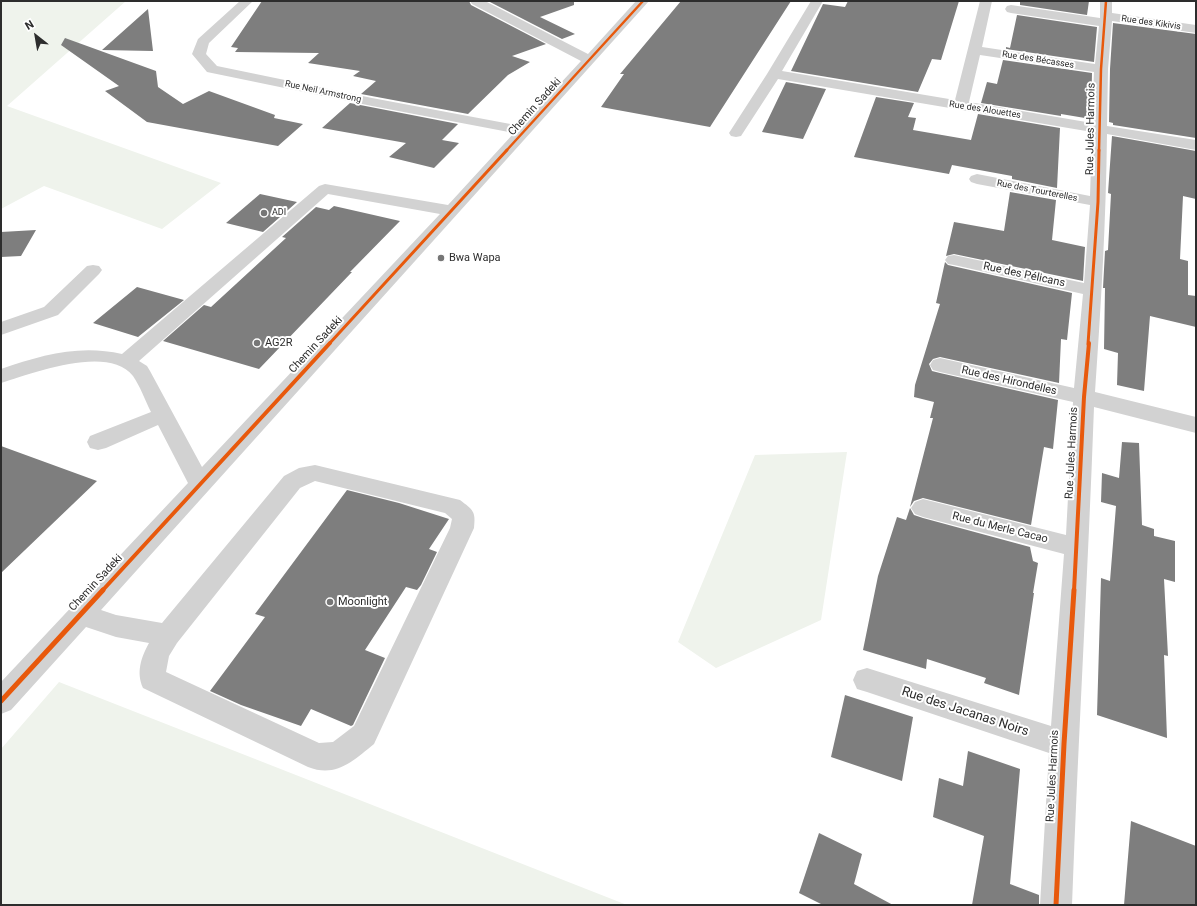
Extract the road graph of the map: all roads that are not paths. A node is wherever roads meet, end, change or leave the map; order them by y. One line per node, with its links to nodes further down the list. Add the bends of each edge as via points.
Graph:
1 (248, 1): 15 (street, Rue Neil Armstrong, via 203,42 199,54 212,70)
2 (476, 1): 10 (street)
3 (643, 1): 10 (street, Chemin Sadeki)
4 (817, 1): 12 (street)
5 (986, 1): 9 (street)
6 (1011, 9): 7 (street, Rue des Kikivis)
7 (1106, 13): 8 (street, Rue des Kikivis); 11 (street, Rue Jules Harmois)
8 (1196, 29)
9 (974, 50): 11 (street, Rue des Bécasses); 13 (street)
10 (589, 60): 15 (street, Chemin Sadeki)
11 (1101, 69): 14 (street, Rue Jules Harmois)
12 (774, 74): 13 (street, Rue des Alouettes); 16 (street)
13 (961, 106): 14 (street, Rue des Alouettes)
14 (1100, 129): 17 (street, Rue des Alouettes); 19 (street, Rue Jules Harmois)
15 (525, 131): 20 (street, Chemin Sadeki)
16 (736, 133)
17 (1196, 145)
18 (977, 179): 19 (street, Rue des Tourterelles)
19 (1098, 202): 23 (street, Rue Jules Harmois)
20 (452, 211): 25 (street, via 325,189); 32 (street, Chemin Sadeki)
21 (954, 260): 23 (street, Rue des Pélicans)
22 (93, 270): 24 (street, via 51,312)
23 (1093, 290): 28 (street, Rue Jules Harmois)
24 (1, 329)
25 (125, 362): 27 (street, via 93,356 62,358); 29 (street, via 140,371)
26 (940, 365): 28 (street, Rue des Hirondelles)
27 (1, 376)
28 (1084, 397): 30 (street, Rue des Hirondelles); 34 (street, Rue Jules Harmois)
29 (163, 415): 31 (street); 32 (street)
30 (1196, 425)
31 (98, 442)
32 (200, 484): 35 (street, Chemin Sadeki)
33 (923, 508): 34 (street, Rue du Merle Cacao)
34 (1077, 548): 39 (street, Rue Jules Harmois)
35 (80, 614): 36 (street, via 116,626); 38 (street, Chemin Sadeki)
36 (168, 635): 36 (street, via 292,482 307,474 452,506 464,516 462,528 364,735 339,755 318,756 154,679 155,655)
37 (866, 680): 39 (street, Rue des Jacanas Noirs)
38 (1, 700)
39 (1064, 744): 40 (street, Rue Jules Harmois)
40 (1056, 905)

